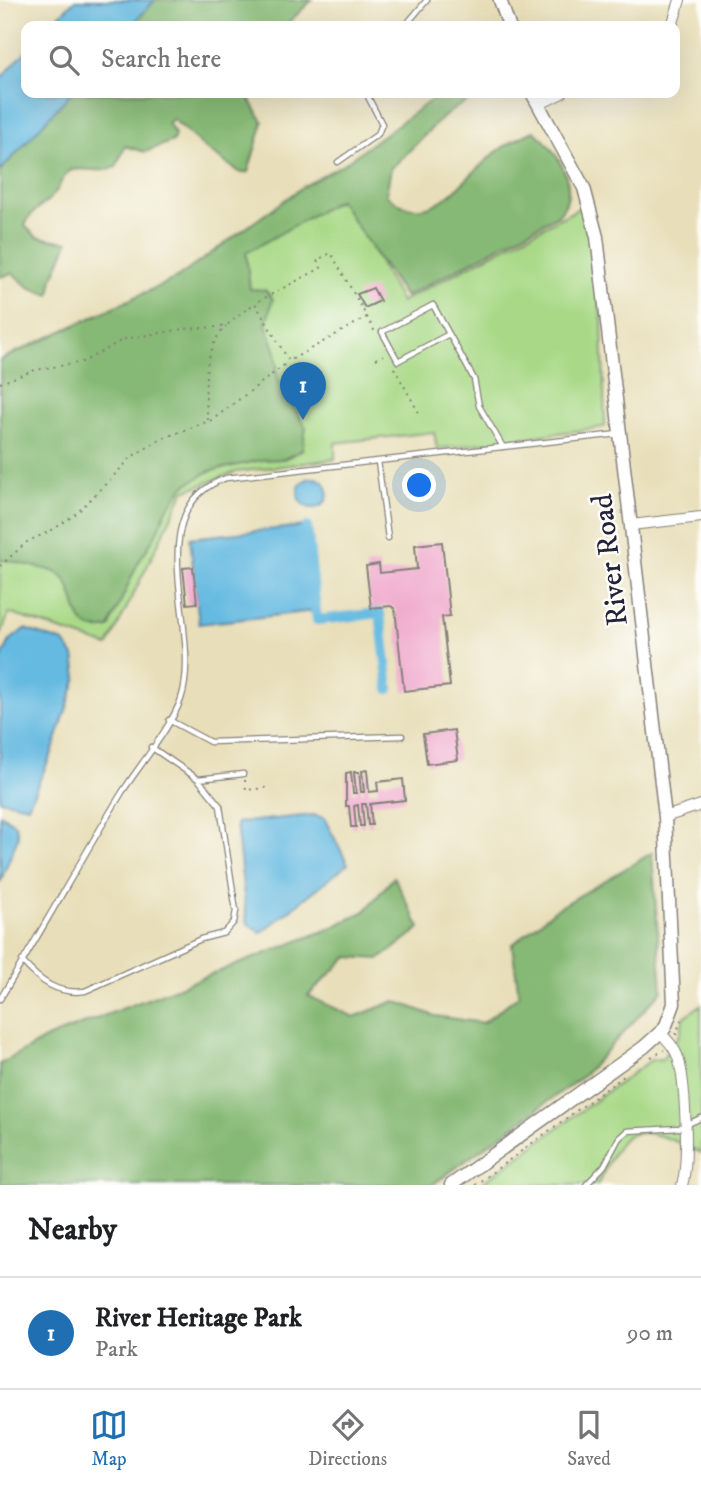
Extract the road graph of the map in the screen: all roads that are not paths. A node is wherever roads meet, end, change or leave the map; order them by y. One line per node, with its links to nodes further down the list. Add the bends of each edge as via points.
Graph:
1 (426, 0): 4 (lane)
2 (500, 0): 5 (street)
3 (680, 0): 6 (street)
4 (409, 21)
5 (507, 21)
6 (674, 21)
7 (369, 98): 9 (lane, via 382,124 378,134)
8 (535, 99): 11 (street, River Road, via 592,209)
9 (338, 162)
10 (449, 334): 10 (lane, via 433,305 382,332 398,361); 12 (lane, via 474,379 479,406)
11 (620, 434): 12 (lane); 15 (street, River Road)
12 (503, 447): 13 (lane)
13 (378, 461): 16 (lane); 17 (lane, via 226,478 195,498 178,536 186,666 181,700)
14 (701, 517): 15 (street)
15 (631, 525): 23 (street, River Road)
16 (388, 538)
17 (169, 720): 18 (lane, via 210,742); 19 (lane)
18 (402, 736)
19 (151, 747): 21 (lane); 24 (lane)
20 (243, 774): 21 (lane)
21 (198, 779): 24 (lane, via 212,794 224,820 236,911 224,933 85,992 57,989)
22 (701, 805): 23 (street)
23 (665, 817): 26 (street, River Road, via 674,1004)
24 (22, 961): 25 (lane)
25 (0, 999)
26 (665, 1038): 28 (street, via 679,1061); 29 (street)
27 (701, 1118): 28 (lane)
28 (685, 1125): 30 (lane, via 627,1131); 31 (street, via 687,1156)
29 (451, 1185)
30 (586, 1185)
31 (682, 1185)

